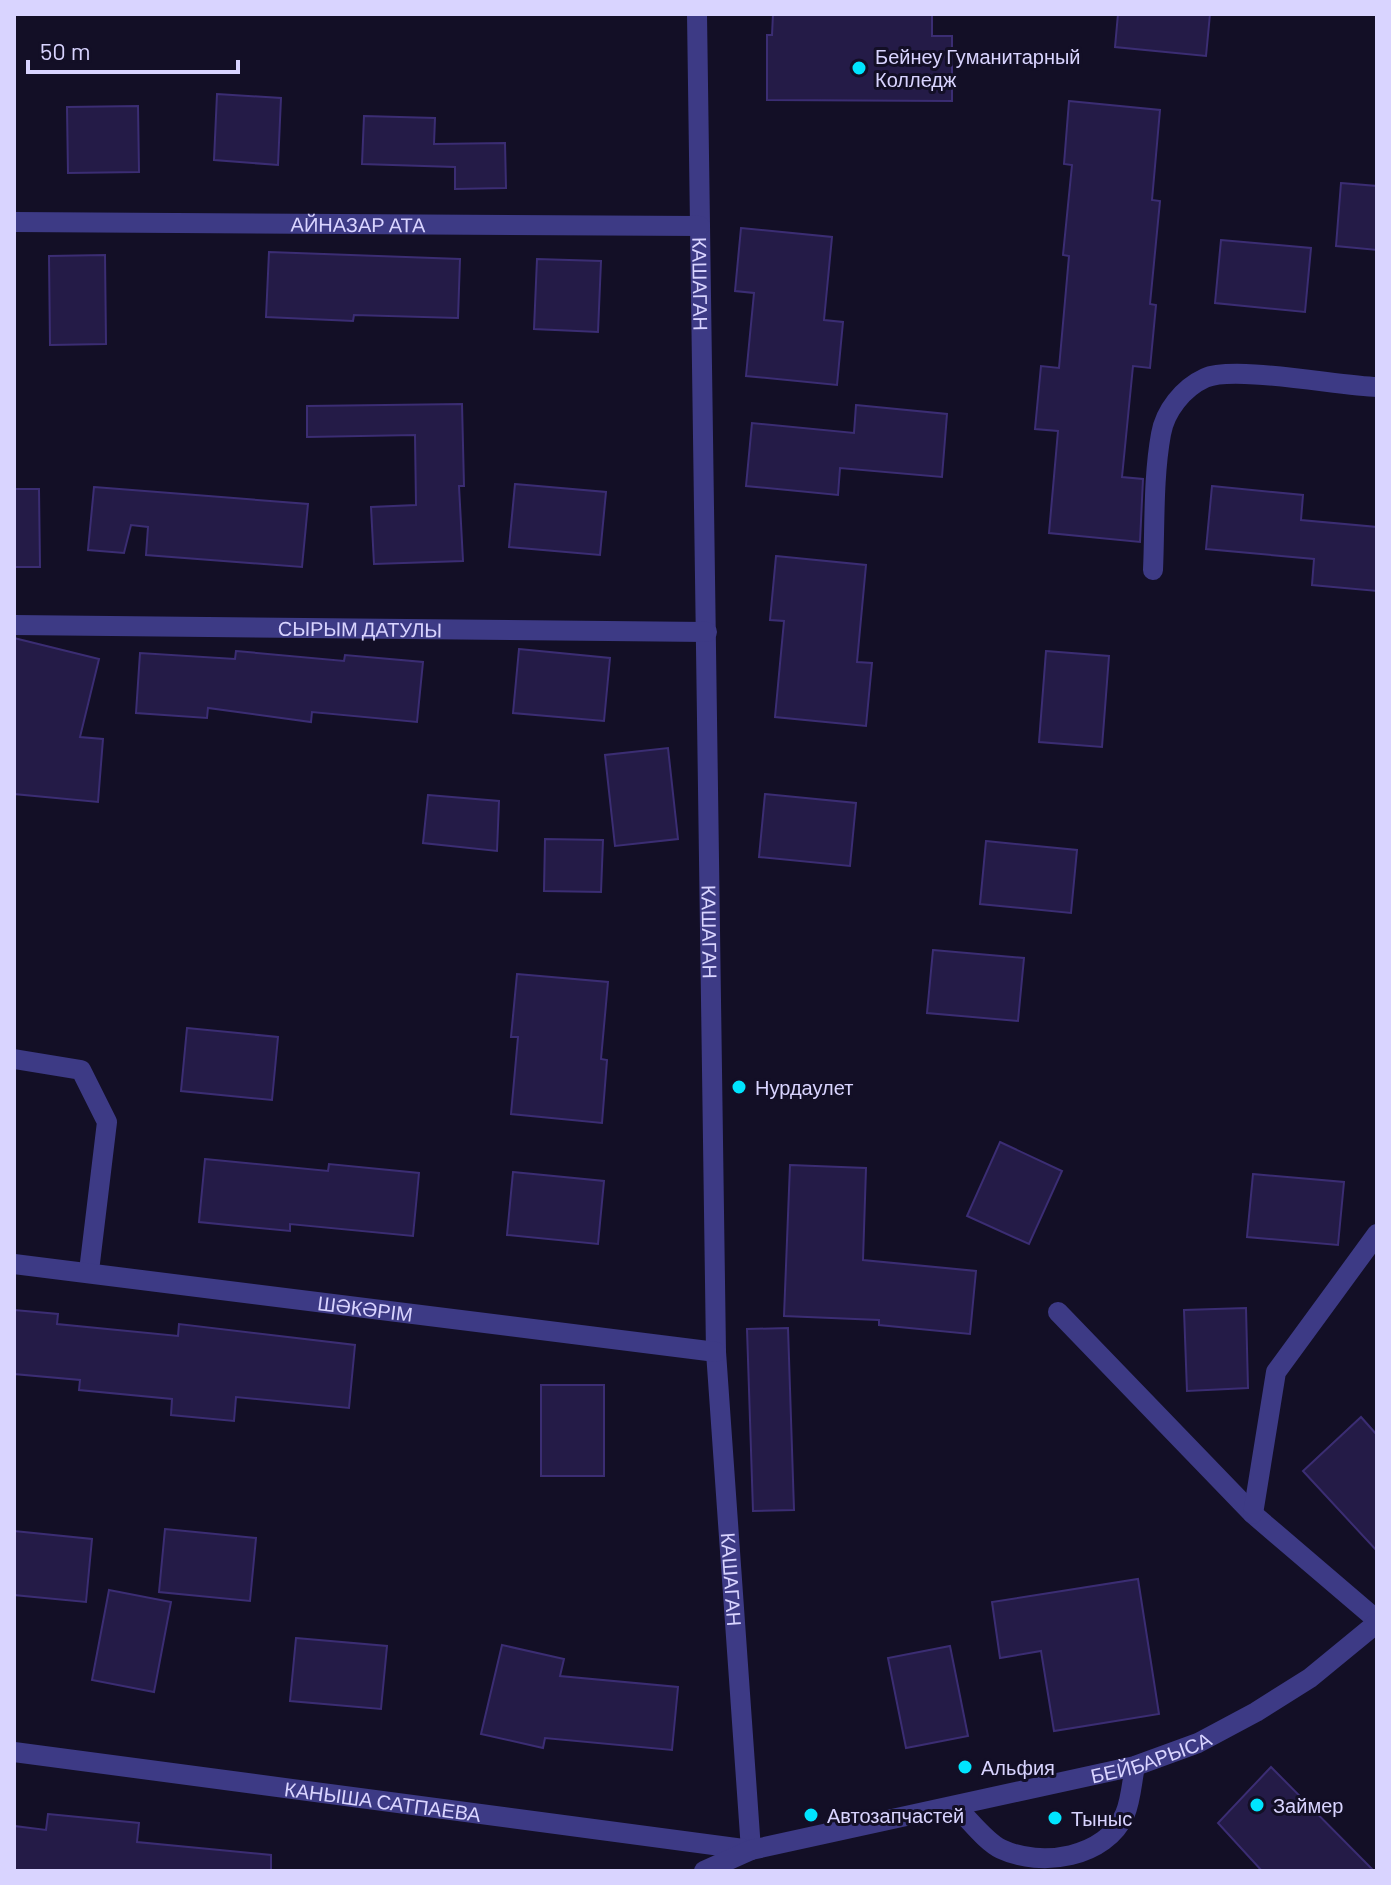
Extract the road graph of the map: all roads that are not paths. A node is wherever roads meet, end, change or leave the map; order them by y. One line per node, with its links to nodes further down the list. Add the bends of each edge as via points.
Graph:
1 (697, 14): 3 (street, КАШАГАН)
2 (14, 222): 3 (street, АЙНАЗАР АТА)
3 (700, 226): 7 (street, КАШАГАН)
4 (1377, 387): 5 (street, via 1235,375 1206,377 1183,394 1169,410 1161,433)
5 (1153, 570)
6 (14, 625): 7 (street, СЫРЫМ ДАТУЛЫ)
7 (707, 632): 13 (street, КАШАГАН)
8 (14, 1059): 11 (street, via 81,1070 107,1122)
9 (1377, 1234): 14 (street, via 1276,1372)
10 (14, 1264): 11 (street, ШӘКӘРІМ)
11 (89, 1271): 13 (street, ШӘКӘРІМ)
12 (1058, 1312): 14 (street)
13 (716, 1352): 19 (street, КАШАГАН)
14 (1253, 1514): 15 (street)
15 (1377, 1622): 17 (street, БЕЙБАРЫСА, via 1310,1678 1256,1712 1198,1743)
16 (14, 1752): 19 (street, КАНЫША САТПАЕВА)
17 (1135, 1766): 18 (street, БЕЙБАРЫСА); 18 (street, via 1125,1814 1109,1839 1072,1855 1028,1859 998,1848)
18 (956, 1807): 19 (street, БЕЙБАРЫСА)
19 (751, 1850): 20 (street)
20 (704, 1871)

